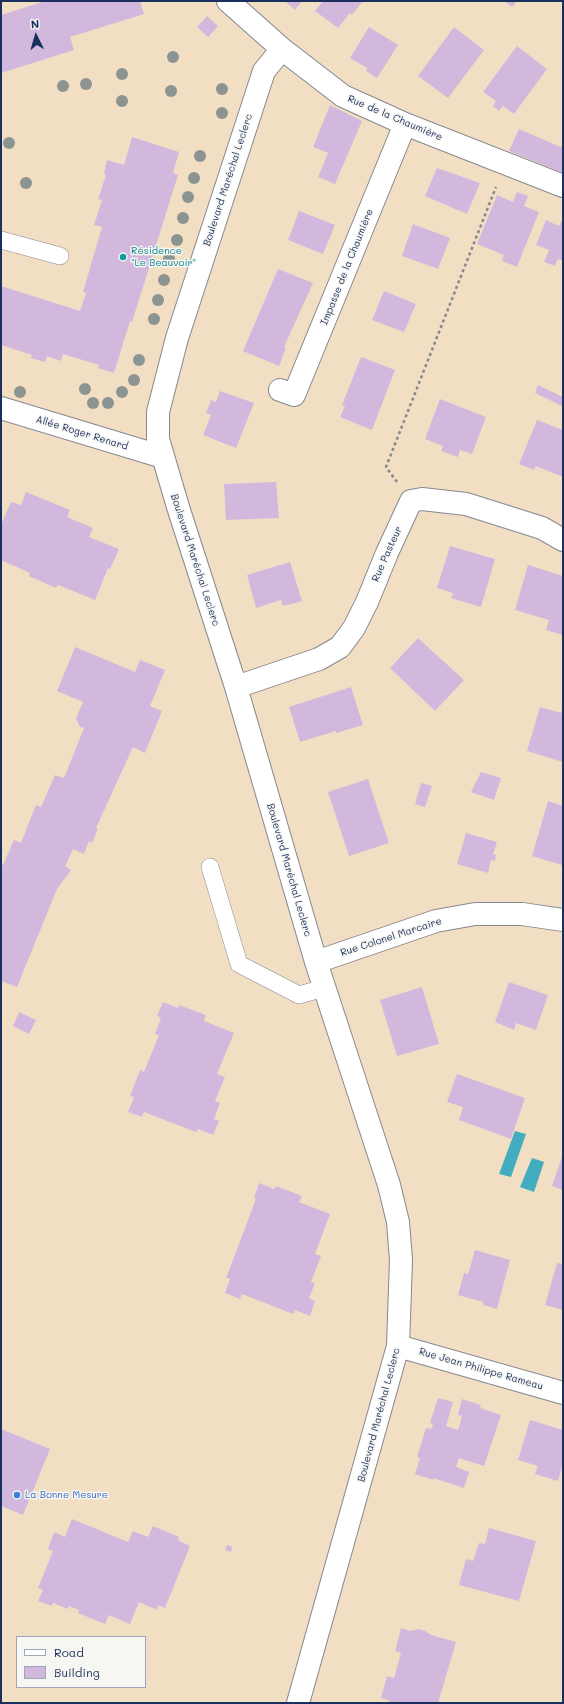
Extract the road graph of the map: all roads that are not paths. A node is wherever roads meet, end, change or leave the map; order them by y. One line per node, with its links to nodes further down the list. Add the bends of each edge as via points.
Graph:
1 (228, 1): 2 (street, Rue de la Chaumière)
2 (282, 49): 3 (street, Rue de la Chaumière, via 343,96); 9 (street, Boulevard Maréchal Leclerc, via 264,71 177,338 158,412 158,438)
3 (405, 124): 4 (street, Rue de la Chaumière); 7 (street, Impasse de la Chaumière, via 294,395)
4 (563, 186)
5 (1, 240): 6 (lane)
6 (60, 256)
7 (280, 390)
8 (1, 408): 9 (street, Allée Roger Renard)
9 (163, 457): 11 (street, Boulevard Maréchal Leclerc)
10 (563, 540): 11 (street, Rue Pasteur, via 542,528 466,504 422,499 411,501 367,602 354,628 340,647 319,659)
11 (236, 687): 14 (street, Boulevard Maréchal Leclerc)
12 (210, 867): 15 (lane, via 238,964 299,995)
13 (563, 920): 14 (street, Rue Colonel Marcaire, via 522,914 475,914 436,921)
14 (316, 962): 15 (street, Boulevard Maréchal Leclerc)
15 (324, 988): 16 (street, Boulevard Maréchal Leclerc, via 398,1222 401,1260)
16 (398, 1346): 17 (street, Rue Jean Philippe Rameau); 18 (street, Boulevard Maréchal Leclerc)
17 (563, 1393)
18 (298, 1703)

